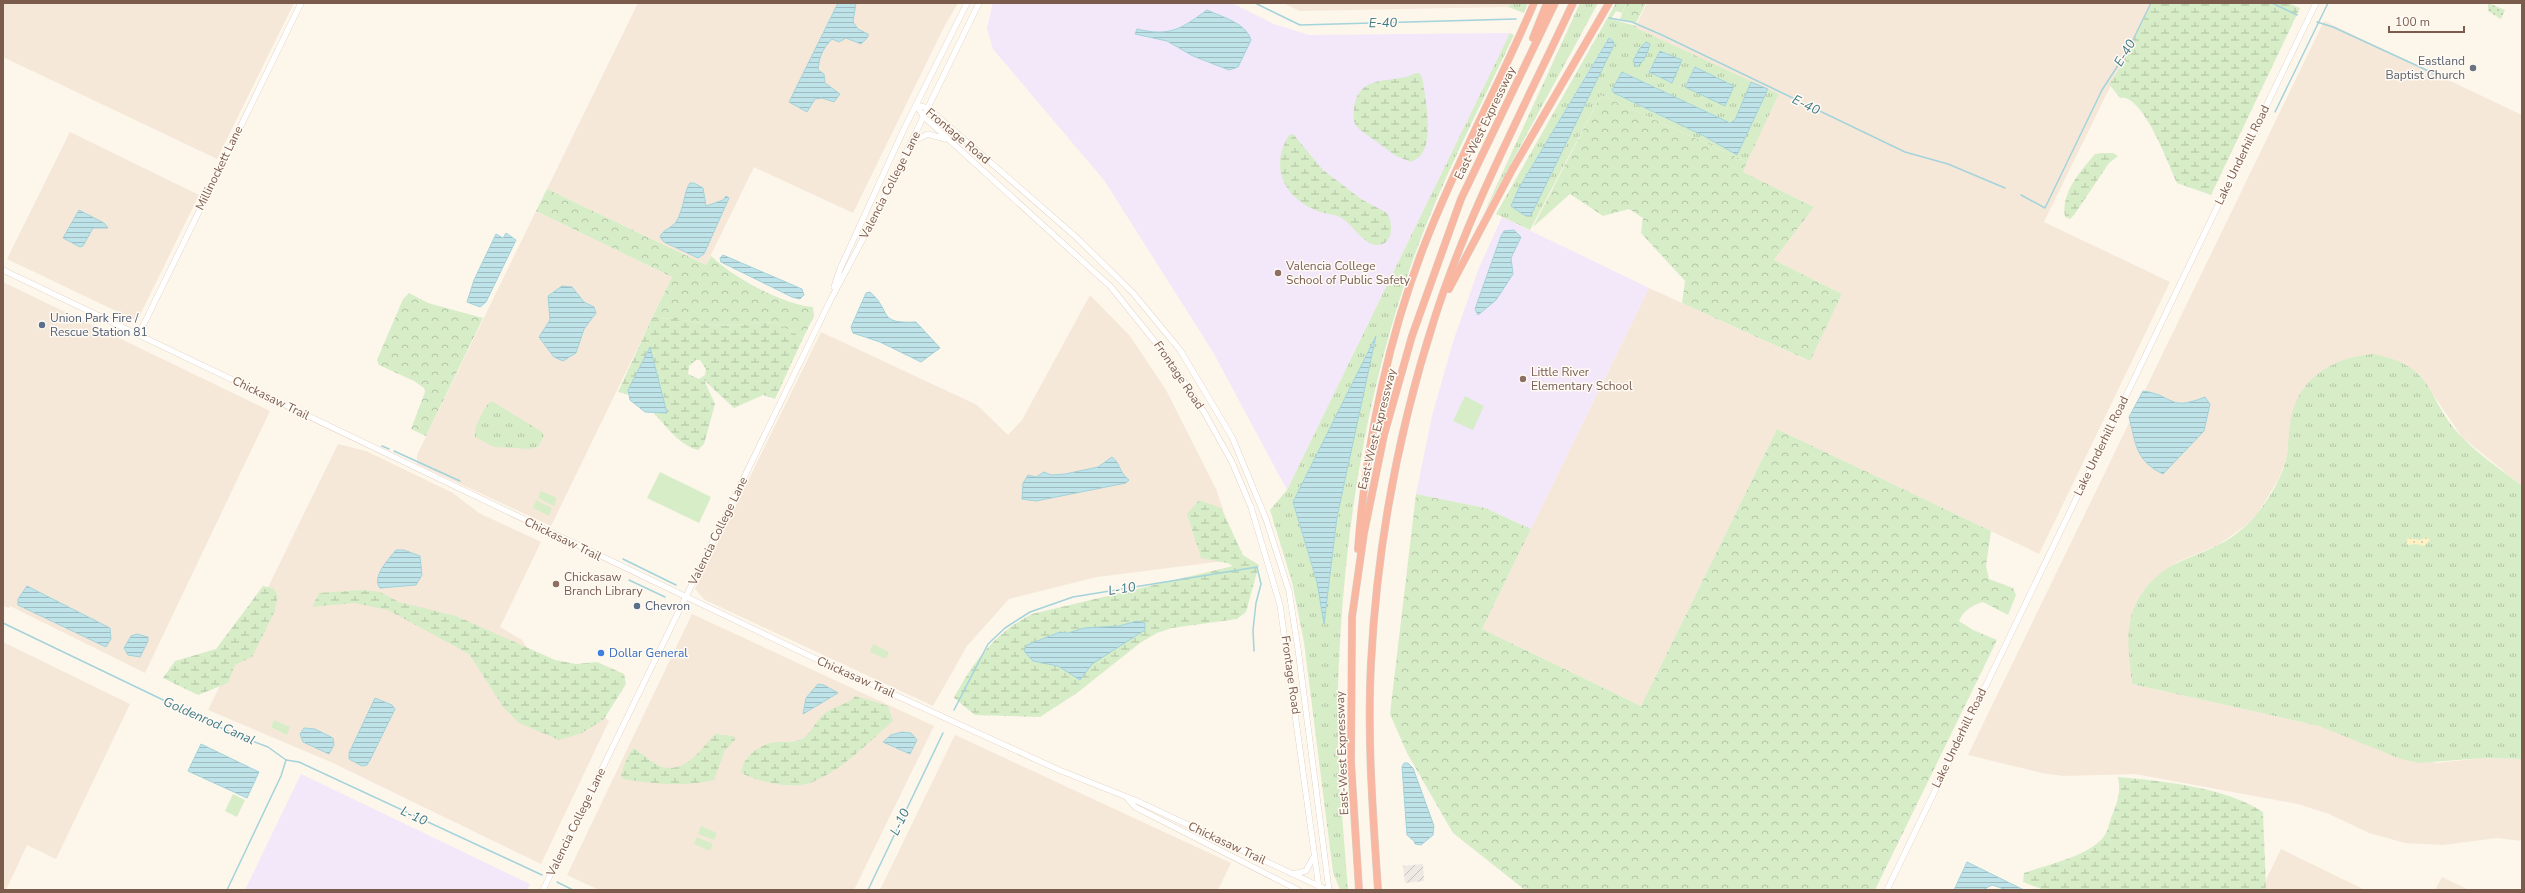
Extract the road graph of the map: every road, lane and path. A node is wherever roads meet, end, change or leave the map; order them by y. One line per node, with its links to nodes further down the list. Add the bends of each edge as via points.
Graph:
1 (301, 3): 21 (street, Millinockett Lane)
2 (967, 3): 12 (street, Valencia College Lane)
3 (979, 3): 14 (street, Valencia College Lane)
4 (1534, 3): 23 (highway, via 1432,227 1395,334 1374,428 1362,507)
5 (1547, 3): 13 (highway)
6 (1555, 3): 13 (highway, East-West Expressway)
7 (1573, 3): 20 (highway, via 1484,191)
8 (1604, 3): 11 (highway)
9 (1609, 3): 11 (highway)
10 (2316, 3): 33 (street, Lake Underhill Road)
11 (1569, 70): 20 (highway, via 1512,170)
12 (916, 105): 14 (street, Frontage Road); 15 (street, Frontage Road); 19 (street, Valencia College Lane, via 840,269)
13 (1505, 106): 23 (highway, East-West Expressway, via 1461,199 1412,336 1383,442 1364,533)
14 (928, 108): 15 (street, Valencia College Lane); 30 (street, Frontage Road, via 1076,237 1133,293 1180,350 1232,437 1266,519 1289,591)
15 (924, 117): 16 (street, Frontage Road); 17 (street, Valencia College Lane)
16 (950, 141): 17 (street, via 928,134); 25 (street, Frontage Road, via 1111,287 1168,358 1204,412 1232,462 1251,507 1280,605)
17 (912, 142): 19 (street, Valencia College Lane)
18 (3, 270): 21 (street, Chickasaw Trail)
19 (830, 301): 22 (street, Valencia College Lane)
20 (1435, 316): 32 (highway, via 1410,401 1386,524 1377,594 1371,663 1370,742)
21 (139, 334): 22 (street, Chickasaw Trail)
22 (685, 597): 24 (street, Chickasaw Trail); 28 (street, Valencia College Lane)
23 (1352, 617): 31 (highway, East-West Expressway, via 1351,762)
24 (1127, 798): 26 (street, Chickasaw Trail); 29 (street, Chickasaw Trail, via 1135,807)
25 (1314, 856): 26 (street, via 1306,871); 27 (street, Frontage Road)
26 (1293, 874): 27 (street, Chickasaw Trail)
27 (1319, 888): 30 (street, Chickasaw Trail)
28 (543, 890)
29 (1298, 890)
30 (1328, 890)
31 (1359, 890)
32 (1378, 890)
33 (1887, 890)

